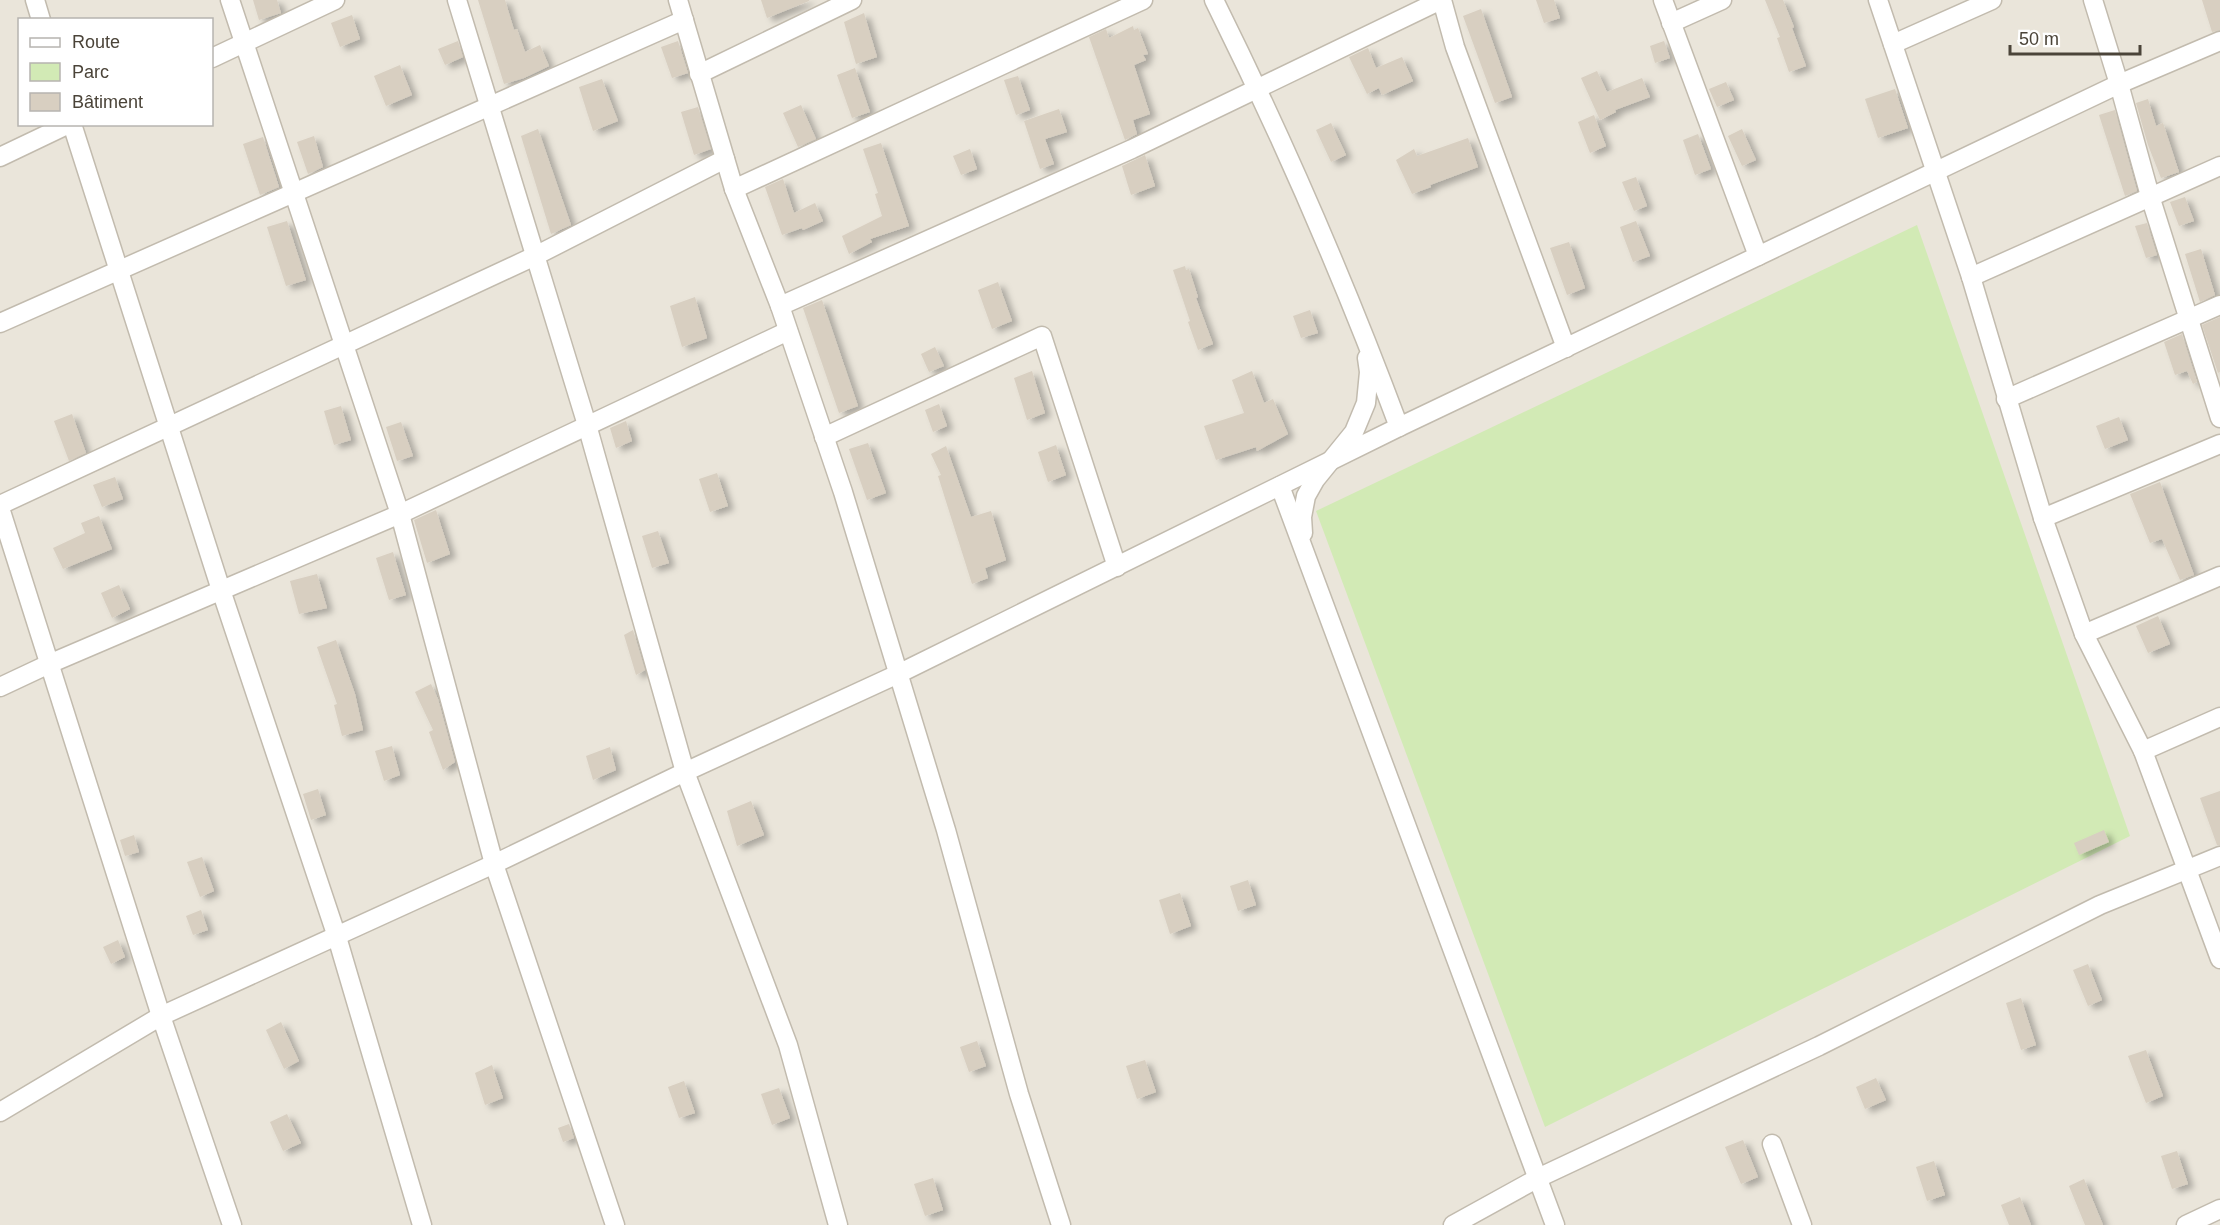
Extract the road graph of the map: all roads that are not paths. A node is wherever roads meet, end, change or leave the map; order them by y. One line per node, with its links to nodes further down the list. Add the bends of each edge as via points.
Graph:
1 (35, 0): 15 (street)
2 (230, 0): 19 (street)
3 (335, 0): 19 (street)
4 (457, 0): 25 (street)
5 (678, 0): 16 (street)
6 (852, 0): 22 (street)
7 (1143, 0): 32 (street)
8 (1214, 0): 24 (street)
9 (1442, 0): 24 (street); 46 (street, via 1455,47)
10 (1663, 0): 17 (street)
11 (1722, 0): 17 (street)
12 (1878, 0): 20 (street)
13 (1992, 0): 20 (street)
14 (2093, 0): 23 (street)
15 (40, 18)
16 (684, 20): 22 (street); 25 (street)
17 (1671, 23): 36 (street)
18 (2220, 40): 23 (street)
19 (243, 43): 21 (street); 33 (street)
20 (1893, 44): 31 (street)
21 (213, 58)
22 (699, 74): 29 (street)
23 (2119, 84): 31 (street); 34 (street)
24 (1258, 88): 40 (street, via 1132,149); 44 (street)
25 (490, 106): 33 (street); 35 (street)
26 (66, 126): 28 (street)
27 (71, 126): 37 (street)
28 (0, 157)
29 (725, 159): 32 (street); 35 (street)
30 (2220, 166): 34 (street)
31 (1936, 171): 36 (street); 38 (street)
32 (734, 189): 40 (street)
33 (293, 193): 37 (street); 45 (street)
34 (2150, 196): 38 (street); 41 (street)
35 (535, 256): 45 (street); 49 (street)
36 (1758, 256): 46 (street)
37 (118, 270): 42 (street); 50 (street)
38 (1971, 277): 47 (street)
39 (2220, 305): 41 (street)
40 (780, 306): 43 (street)
41 (2188, 318): 47 (street); 48 (street)
42 (0, 323)
43 (788, 331): 49 (street); 52 (street)
44 (1364, 333): 51 (street); 54 (street, via 1369,372 1366,403 1354,432)
45 (343, 346): 50 (street); 57 (street)
46 (1566, 348): 51 (street)
47 (2006, 399): 58 (street)
48 (2220, 418)
49 (587, 425): 57 (street); 69 (street)
50 (168, 427): 56 (street); 62 (street)
51 (1399, 427): 54 (street)
52 (824, 437): 60 (street, via 1042,336); 65 (street)
53 (2220, 444): 58 (street)
54 (1329, 461): 55 (street); 59 (street, via 1305,496)
55 (1281, 486): 59 (street); 60 (street)
56 (0, 507): 64 (street)
57 (400, 514): 62 (street); 71 (street)
58 (2043, 518): 63 (street)
59 (1304, 550): 78 (street)
60 (1117, 567): 65 (street)
61 (2220, 576): 63 (street)
62 (221, 590): 64 (street); 73 (street)
63 (2084, 634): 68 (street)
64 (49, 664): 66 (street); 75 (street)
65 (898, 674): 69 (street); 84 (street, via 946,830 1018,1094)
66 (0, 687)
67 (2220, 717): 68 (street)
68 (2143, 751): 72 (street)
69 (685, 772): 71 (street); 83 (street, via 788,1045)
70 (2220, 855): 72 (street)
71 (494, 864): 73 (street); 82 (street)
72 (2188, 869): 74 (street); 78 (street, via 2100,905 1819,1046)
73 (337, 937): 75 (street); 81 (street)
74 (2220, 959)
75 (161, 1016): 76 (street); 80 (street)
76 (0, 1112)
77 (1772, 1144): 87 (street)
78 (1538, 1178): 85 (street); 86 (street)
79 (2220, 1209): 88 (street)
80 (232, 1225)
81 (422, 1225)
82 (615, 1225)
83 (837, 1225)
84 (1061, 1225)
85 (1453, 1225)
86 (1555, 1225)
87 (1802, 1225)
88 (2186, 1225)

